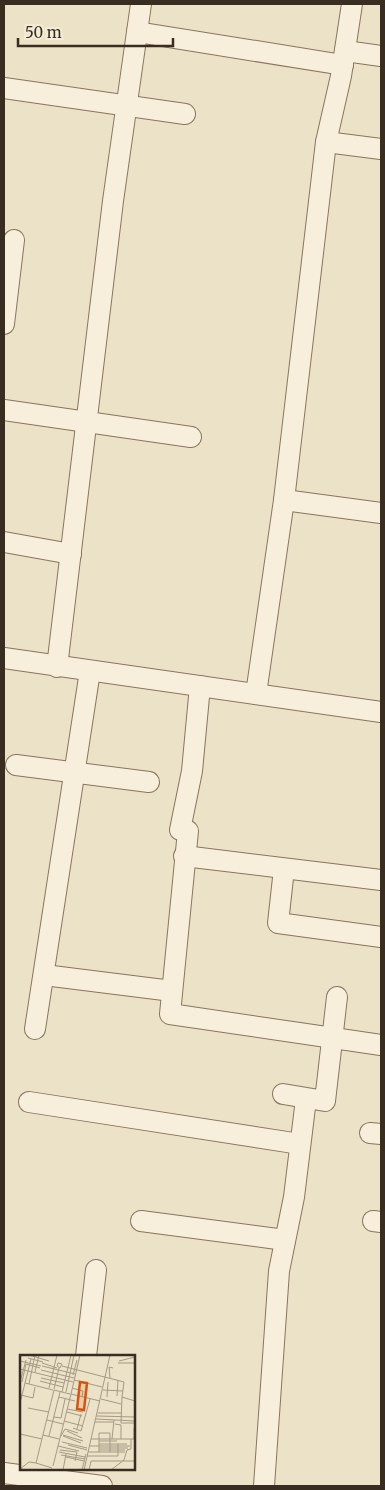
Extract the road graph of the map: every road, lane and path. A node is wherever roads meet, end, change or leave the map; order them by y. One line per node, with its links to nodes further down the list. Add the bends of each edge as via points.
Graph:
1 (141, 4): 3 (street)
2 (352, 4): 5 (street)
3 (137, 32): 5 (street); 7 (street)
4 (381, 56): 5 (street)
5 (344, 58): 9 (street)
6 (4, 88): 7 (street)
7 (126, 107): 8 (street); 14 (street)
8 (185, 114)
9 (326, 142): 10 (street); 16 (street)
10 (381, 149)
11 (14, 240): 12 (street)
12 (4, 324)
13 (4, 410): 14 (street)
14 (87, 422): 15 (street); 19 (street)
15 (192, 437)
16 (284, 500): 17 (street); 24 (street)
17 (381, 513)
18 (4, 542): 19 (street)
19 (71, 554): 21 (street)
20 (4, 658): 21 (street)
21 (57, 667): 22 (street)
22 (90, 671): 23 (street); 27 (street)
23 (200, 686): 24 (street); 29 (street, via 192,771 180,830 188,831)
24 (256, 694): 25 (street)
25 (381, 712)
26 (16, 765): 27 (street)
27 (74, 773): 28 (street); 33 (street)
28 (149, 782)
29 (184, 856): 30 (street); 34 (street)
30 (284, 868): 31 (street); 32 (street, via 278,923)
31 (381, 880)
32 (381, 936)
33 (44, 975): 34 (street); 36 (street)
34 (172, 991): 37 (street, via 170,1014)
35 (337, 997): 37 (street)
36 (35, 1028)
37 (332, 1039): 38 (street); 40 (street, via 325,1101)
38 (381, 1046)
39 (284, 1094): 40 (street)
40 (306, 1099): 42 (street)
41 (29, 1102): 42 (street)
42 (300, 1144): 44 (street)
43 (141, 1221): 44 (street)
44 (286, 1240): 50 (street, via 279,1271)
45 (96, 1270): 46 (street)
46 (86, 1355)
47 (4, 1472): 48 (street)
48 (74, 1475): 49 (street)
49 (102, 1486)
50 (264, 1486)

